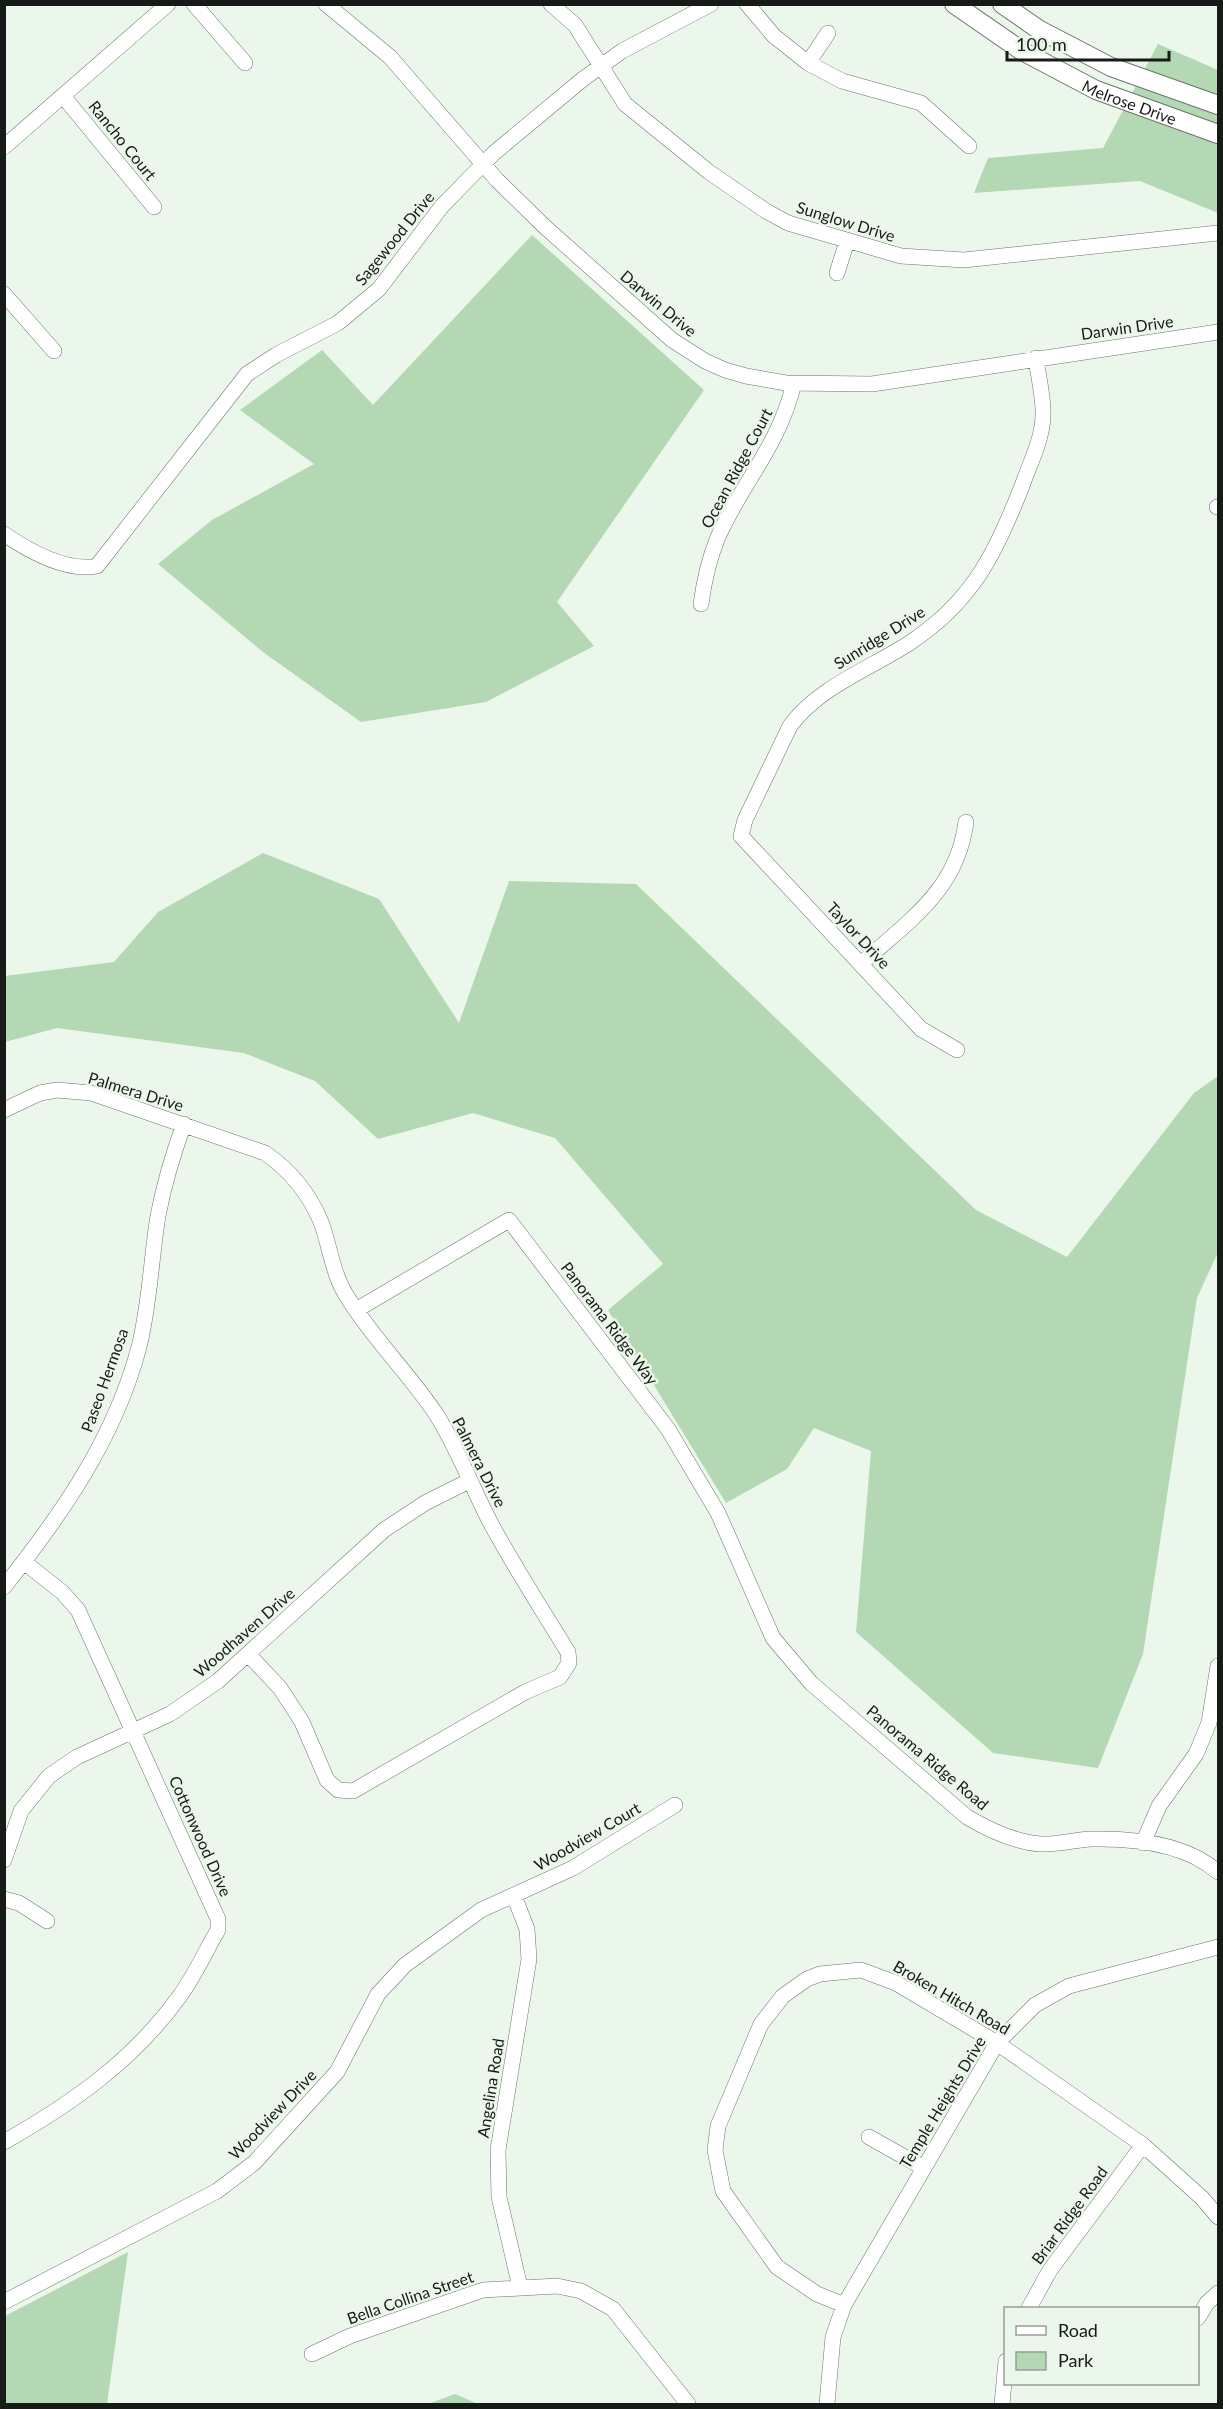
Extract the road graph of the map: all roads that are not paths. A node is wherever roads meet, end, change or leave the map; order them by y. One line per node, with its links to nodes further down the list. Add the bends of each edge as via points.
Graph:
1 (168, 4): 13 (street)
2 (194, 4): 10 (street)
3 (326, 4): 18 (street, Darwin Drive, via 390,57)
4 (551, 4): 12 (street, Sunglow Drive, via 575,25)
5 (711, 4): 12 (street, Sagewood Drive, via 622,51)
6 (747, 4): 11 (street, via 774,36)
7 (954, 4): 15 (main road, Melrose Drive, via 1022,51 1096,90)
8 (1002, 4): 14 (main road, Melrose Drive, via 1038,29 1111,67)
9 (828, 33): 11 (street)
10 (245, 63)
11 (808, 63): 16 (street, via 842,81 921,103)
12 (600, 67): 18 (street, Sagewood Drive); 21 (street, Sunglow Drive, via 626,104 709,172 788,223)
13 (63, 96): 17 (street); 19 (street, Rancho Court)
14 (1218, 105)
15 (1218, 134)
16 (969, 146)
17 (4, 147)
18 (483, 164): 27 (street, Darwin Drive, via 544,226 672,340 725,370); 28 (street, Sagewood Drive, via 442,206 379,290 338,323 247,374 97,566 82,569 45,556)
19 (154, 207)
20 (1218, 233): 21 (street, Sunglow Drive, via 964,260 901,256)
21 (847, 241): 22 (street)
22 (837, 273)
23 (4, 294): 25 (street)
24 (1218, 332): 26 (street, Darwin Drive)
25 (54, 351)
26 (1036, 358): 27 (street, Darwin Drive, via 872,384); 31 (street, Sunridge Drive, via 1043,415 1039,441 989,562 956,606 935,625 817,697 800,713 790,726)
27 (794, 383): 29 (street, Ocean Ridge Court, via 779,432 719,536 704,580)
28 (4, 534)
29 (701, 604)
30 (966, 822): 32 (street, via 950,876 918,912)
31 (741, 836): 32 (street, Taylor Drive)
32 (861, 964): 33 (street, Taylor Drive, via 921,1029)
33 (957, 1050)
34 (4, 1110): 35 (street, Palmera Drive, via 40,1093 57,1090 91,1093)
35 (184, 1124): 36 (street, Palmera Drive, via 265,1153 306,1191 321,1223 334,1268); 39 (street, Paseo Hermosa, via 158,1217 151,1283 138,1348 111,1424 82,1480)
36 (356, 1311): 37 (street, Palmera Drive, via 437,1416); 38 (street, Panorama Ridge Way, via 509,1220 668,1430)
37 (469, 1481): 41 (street, Woodhaven Drive, via 384,1530); 41 (street, Palmera Drive, via 509,1558 568,1652 569,1663 560,1677 525,1692 353,1791 338,1790 327,1780 302,1722 280,1688)
38 (718, 1513): 45 (street, Panorama Ridge Road, via 772,1638 811,1683 967,1816 993,1832 1037,1844 1091,1839)
39 (24, 1562): 40 (street, Paseo Hermosa); 43 (street, Cottonwood Drive, via 78,1610)
40 (4, 1587)
41 (248, 1654): 43 (street, Woodhaven Drive, via 218,1681 170,1714)
42 (1218, 1666): 45 (street, via 1209,1723 1196,1754 1159,1806)
43 (135, 1731): 46 (street, Woodhaven Drive, via 78,1757 49,1776 21,1810); 54 (street, Cottonwood Drive, via 219,1919 218,1930 179,1997 119,2065 92,2088)
44 (675, 1805): 48 (street, Woodview Court, via 573,1868)
45 (1143, 1843): 47 (street, Panorama Ridge Road, via 1202,1858)
46 (4, 1860)
47 (1218, 1872)
48 (514, 1896): 58 (street, Angelina Road, via 527,1929 529,1959 498,2150 499,2197); 60 (street, Woodview Drive, via 481,1910 405,1965 378,1994 337,2072 254,2163 218,2191)
49 (4, 1899): 50 (street)
50 (47, 1921)
51 (1218, 1947): 52 (street, Temple Heights Drive, via 1069,1986 1035,2005)
52 (997, 2043): 55 (street, Broken Hitch Road); 56 (street, Temple Heights Drive); 61 (street, Broken Hitch Road, via 896,1983 861,1970 807,1979 783,1995 762,2024 718,2126 715,2157 723,2191 777,2267 817,2294)
53 (869, 2137): 56 (street)
54 (4, 2142)
55 (1143, 2145): 57 (street, Broken Hitch Road); 62 (street, Briar Ridge Road, via 1050,2270)
56 (924, 2168): 61 (street, Temple Heights Drive)
57 (1218, 2217)
58 (520, 2288): 64 (street, Bella Collina Street, via 483,2290 350,2336); 66 (street, Bella Collina Street, via 557,2286 581,2291 613,2309)
59 (1218, 2293): 63 (street)
60 (4, 2302)
61 (844, 2305): 67 (street, Temple Heights Drive, via 833,2337)
62 (1030, 2307)
63 (1199, 2315)
64 (312, 2354)
65 (1004, 2375): 68 (street)
66 (688, 2404)
67 (827, 2404)
68 (1002, 2404)

